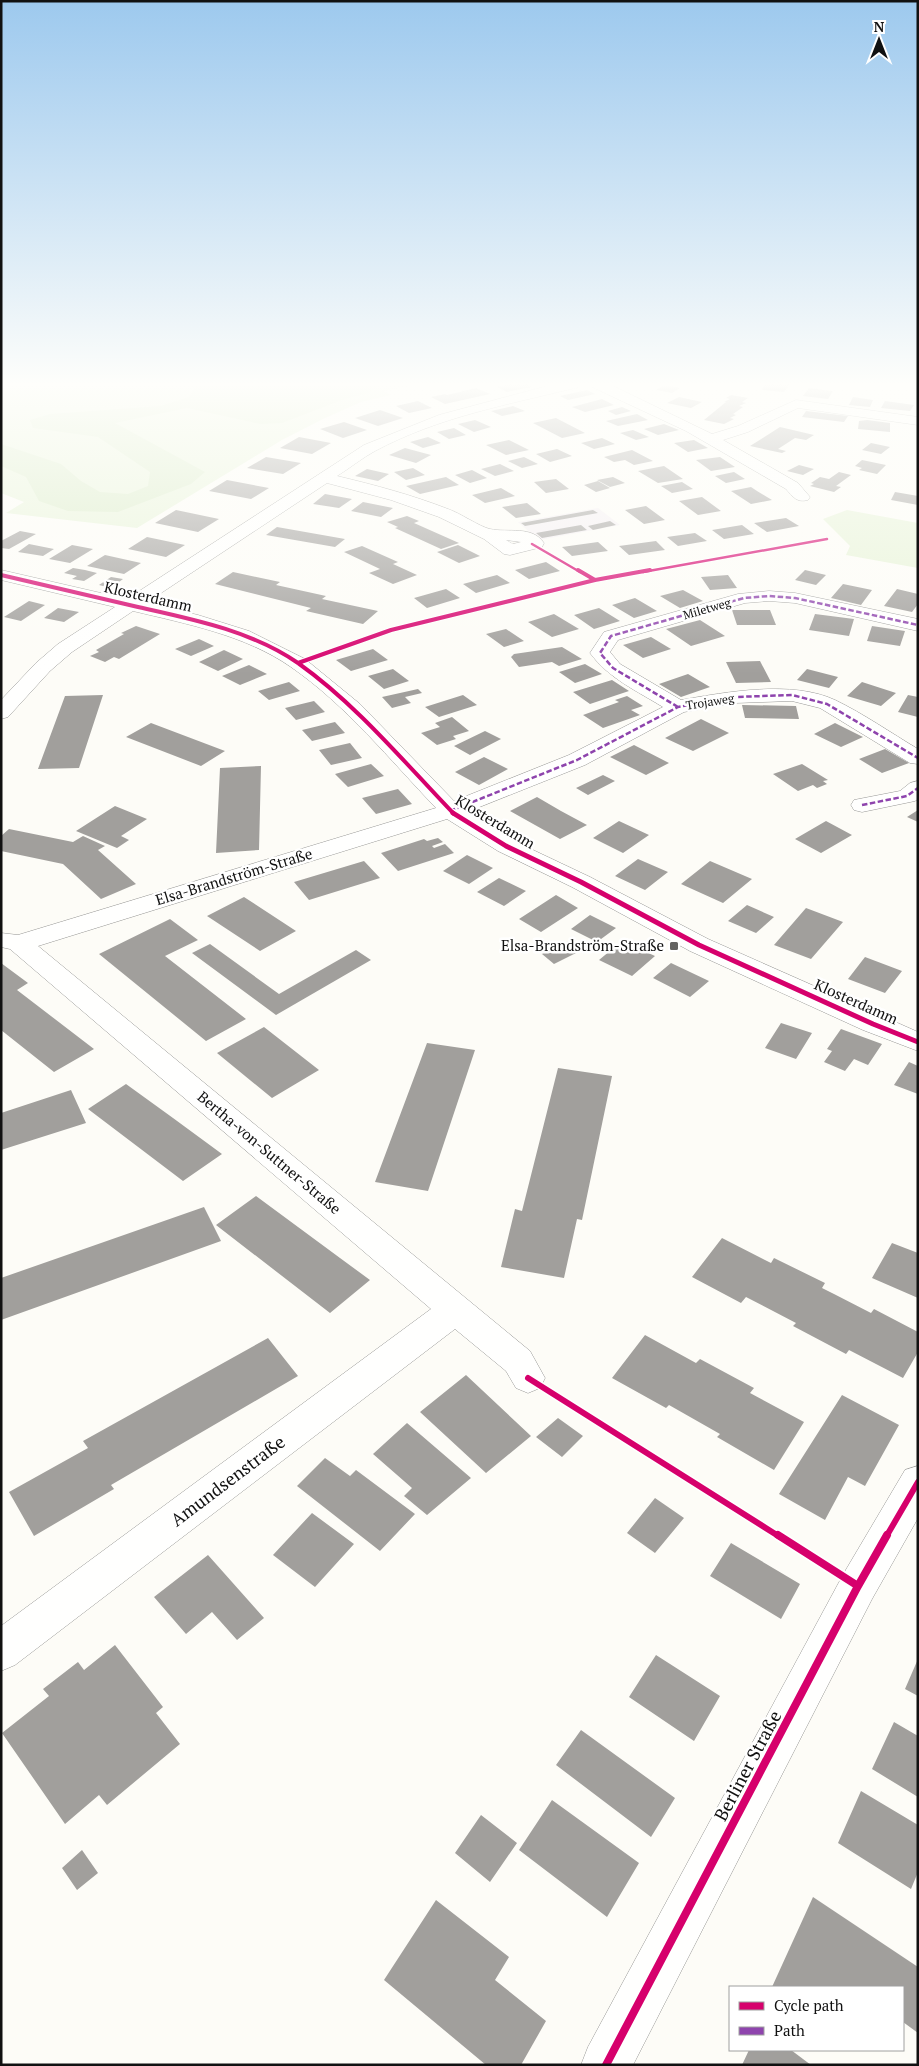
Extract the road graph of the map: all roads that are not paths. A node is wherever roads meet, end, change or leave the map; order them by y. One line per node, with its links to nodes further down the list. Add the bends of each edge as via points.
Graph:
1 (318, 480): 7 (street)
2 (335, 480): 5 (street, via 416,503)
3 (782, 480): 4 (street)
4 (802, 497)
5 (490, 534)
6 (1, 575): 7 (street, Klosterdamm)
7 (131, 605): 10 (street, via 65,648); 14 (street, Klosterdamm, via 242,635 298,662 353,708)
8 (918, 625): 9 (street, Miletweg, via 795,598 769,596 744,598 611,636 600,653 612,668)
9 (678, 707): 11 (street, Trojaweg, via 735,698 792,695 827,704); 14 (street, Trojaweg, via 576,760)
10 (1, 713)
11 (918, 758)
12 (918, 788): 13 (street, via 907,796)
13 (862, 804)
14 (450, 812): 15 (street, Elsa-Brandström-Straße); 16 (street, Klosterdamm, via 506,846 699,944)
15 (10, 941): 17 (street, Bertha-von-Suttner-Straße)
16 (918, 1042)
17 (455, 1310): 18 (street, Bertha-von-Suttner-Straße, via 518,1361); 20 (street, Amundsenstraße)
18 (528, 1378)
19 (918, 1482): 21 (street, Berliner Straße, via 858,1586)
20 (1, 1651)
21 (606, 2065)

